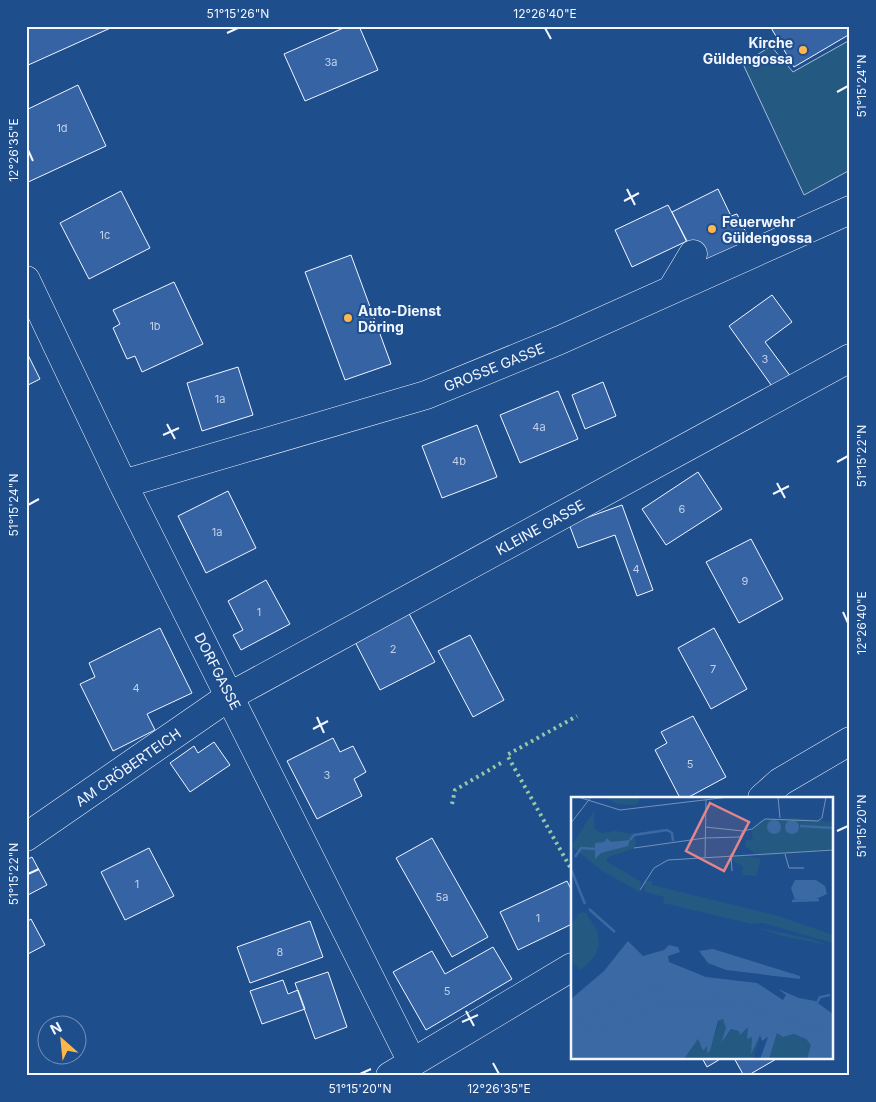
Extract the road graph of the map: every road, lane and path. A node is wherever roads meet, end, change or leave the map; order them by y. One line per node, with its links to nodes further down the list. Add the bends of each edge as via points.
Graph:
1 (850, 210): 4 (street, GROSSE GASSE)
2 (693, 254): 4 (street)
3 (26, 280): 6 (street, DORFGASSE)
4 (672, 289): 6 (street, GROSSE GASSE, via 560,340 426,395)
5 (850, 358): 7 (street, KLEINE GASSE)
6 (123, 484): 7 (street, DORFGASSE)
7 (230, 696): 10 (street, AM CRÖBERTEICH); 12 (street, DORFGASSE)
8 (850, 741): 9 (street, via 780,782)
9 (763, 797)
10 (26, 837)
11 (571, 968): 12 (street)
12 (401, 1069)

